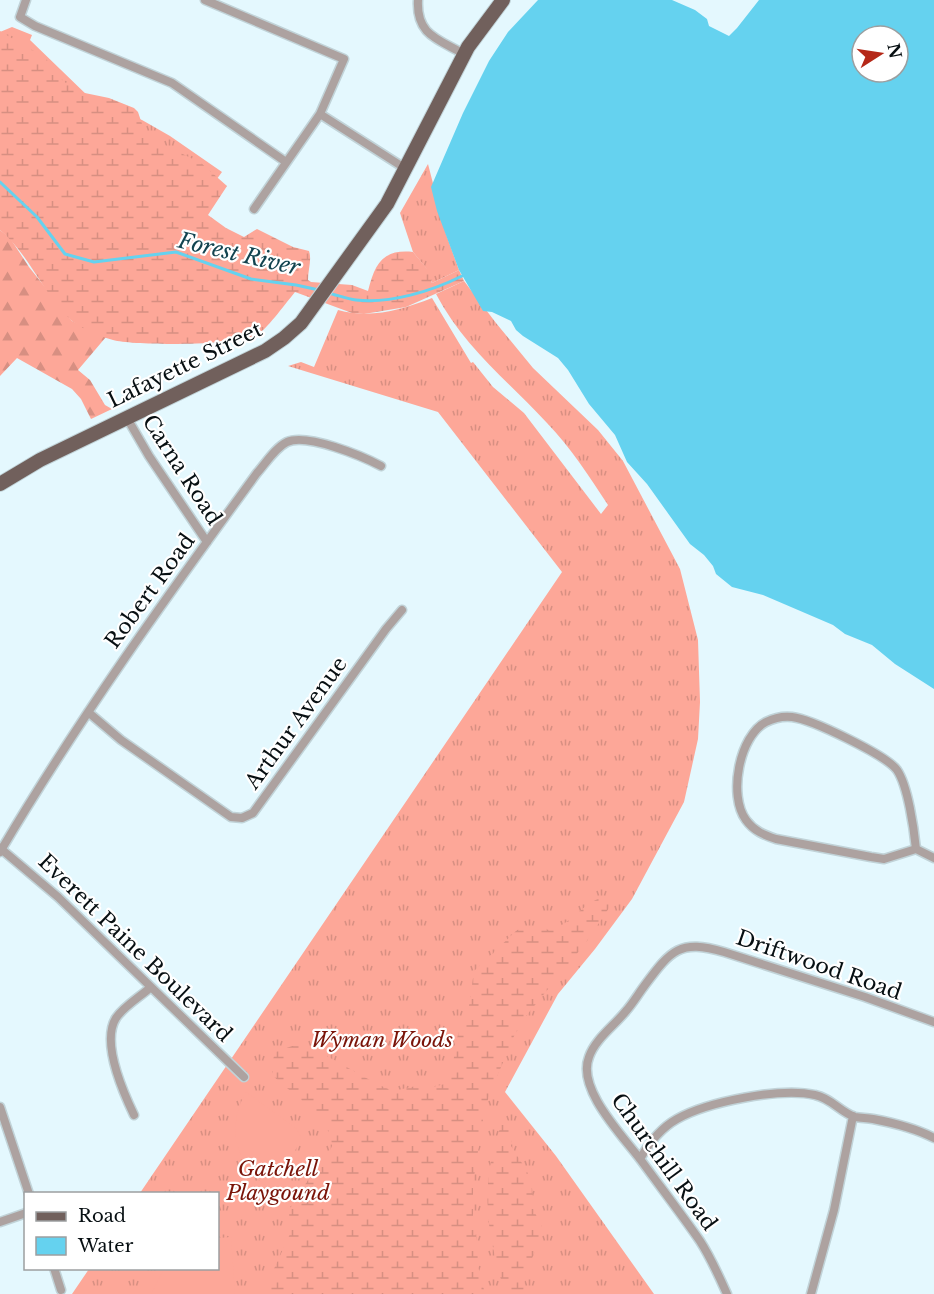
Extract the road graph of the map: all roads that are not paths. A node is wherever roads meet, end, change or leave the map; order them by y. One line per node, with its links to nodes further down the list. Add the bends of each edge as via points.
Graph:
1 (26, 0): 7 (street, via 20,17 172,83)
2 (205, 0): 6 (street, via 344,59)
3 (418, 0): 5 (street, via 420,24 426,32)
4 (503, 0): 5 (main road, Lafayette Street)
5 (464, 54): 8 (main road, Lafayette Street)
6 (320, 114): 7 (street); 8 (street)
7 (286, 162): 9 (street)
8 (406, 168): 10 (main road, Lafayette Street, via 387,204 339,272 284,338)
9 (254, 208)
10 (127, 418): 12 (main road, Lafayette Street); 13 (street, Carna Road)
11 (381, 466): 13 (street, Robert Road, via 327,445 294,440 284,443)
12 (0, 484)
13 (207, 542): 15 (street, Robert Road)
14 (402, 610): 15 (street, Arthur Avenue, via 253,813 242,818 231,817 183,784)
15 (88, 712): 17 (street, Robert Road)
16 (916, 849): 16 (street, via 884,859 763,835 746,820 736,793 750,736 768,721 791,717 816,725 891,763 903,783); 18 (street)
17 (1, 850): 20 (street, Everett Paine Boulevard, via 58,897)
18 (934, 858)
19 (692, 946): 21 (street, Driftwood Road, via 724,952); 27 (street, Churchill Road, via 668,957 588,1058 587,1071 596,1099)
20 (151, 987): 22 (street, Everett Paine Boulevard); 24 (street, via 117,1016 111,1028 119,1075)
21 (934, 1022)
22 (244, 1077)
23 (0, 1107): 28 (street)
24 (134, 1115)
25 (853, 1116): 26 (street, via 903,1125); 27 (street, via 829,1100 806,1094 732,1100 677,1119 654,1138); 34 (street, via 834,1210)
26 (934, 1138)
27 (640, 1159): 33 (street, Churchill Road, via 699,1240)
28 (28, 1192)
29 (24, 1214): 30 (street)
30 (0, 1222)
31 (54, 1270): 32 (street)
32 (61, 1290)
33 (727, 1294)
34 (811, 1294)

